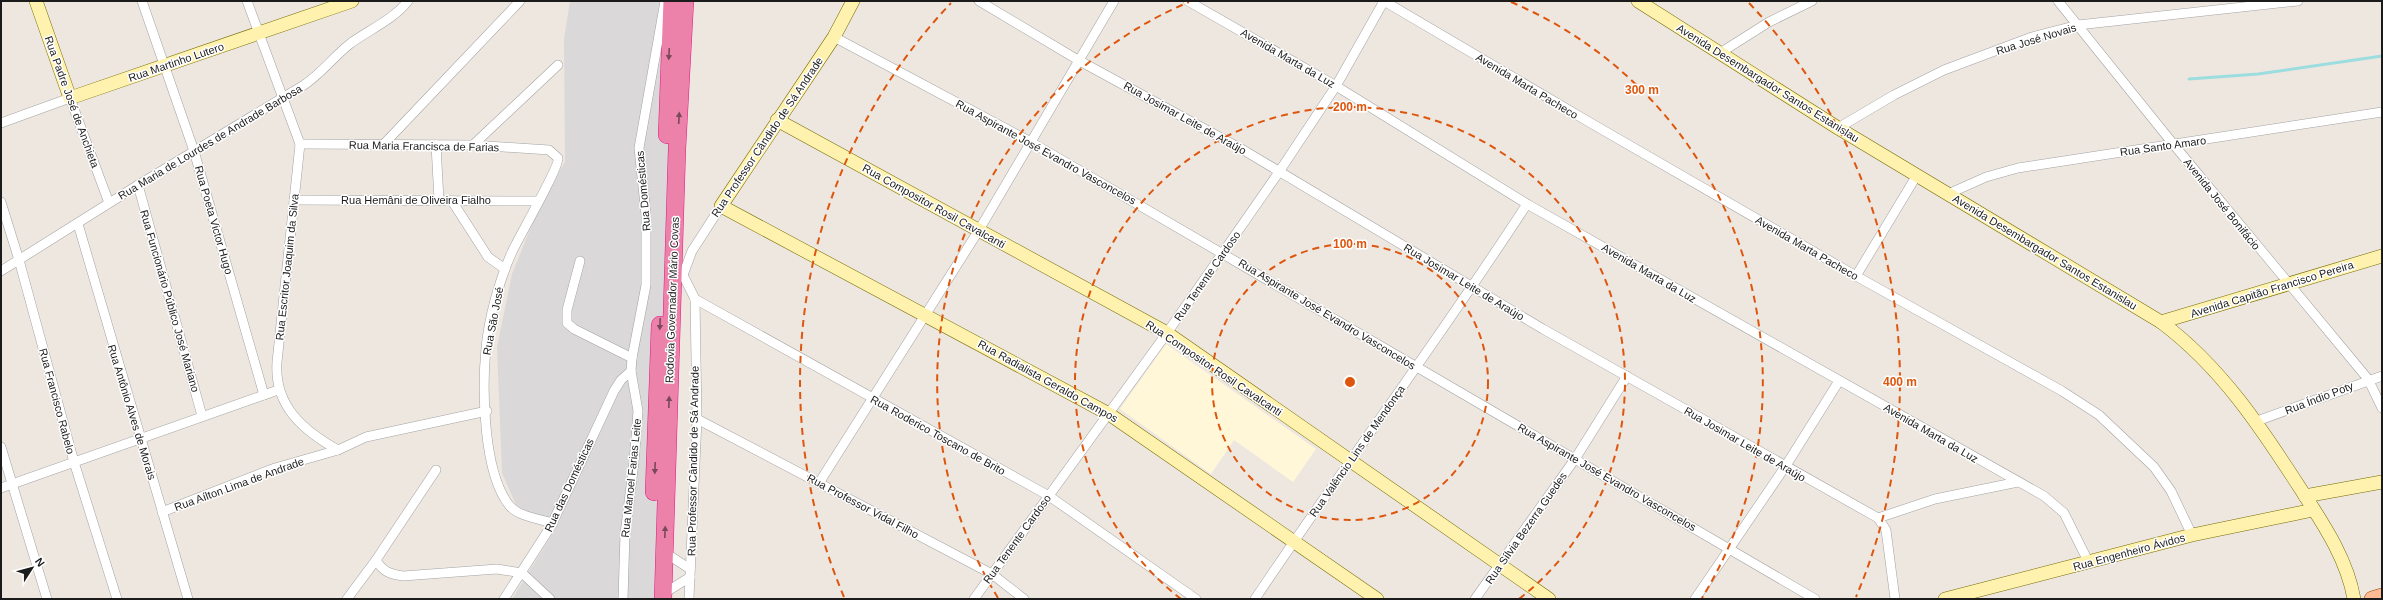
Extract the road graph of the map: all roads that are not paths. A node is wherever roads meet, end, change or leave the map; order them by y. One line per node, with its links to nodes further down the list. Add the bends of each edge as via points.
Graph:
1 (36, 1): 28 (street, Rua Padre José de Anchieta)
2 (142, 1): 25 (street, Rua Poeta Victor Hugo)
3 (247, 1): 20 (street)
4 (352, 1): 20 (street, Rua Martinho Lutero)
5 (408, 1): 27 (street, Rua Maria de Lourdes de Andrade Barbosa, via 399,11 350,44 320,74)
6 (520, 1): 38 (street)
7 (664, 1): 69 (street, Rua Domésticas, via 639,148 646,215 647,259 645,300)
8 (672, 1): 87 (highway, Rodovia Governador Mário Covas, one-way to 87)
9 (685, 1): 61 (highway, Rodovia Governador Mário Covas, one-way to 9)
10 (853, 1): 21 (street, Rua Professor Cândido de Sá Andrade)
11 (979, 1): 23 (street, Rua Josimar Leite de Araújo)
12 (1114, 1): 23 (street)
13 (1188, 1): 26 (street, Avenida Marta da Luz)
14 (1384, 1): 26 (street, Rua Tenente Cardoso); 62 (street, Avenida Marta Pacheco)
15 (1638, 1): 22 (street, Avenida Desembargador Santos Estanislau)
16 (1812, 1): 22 (street, via 1769,22)
17 (2058, 1): 19 (street, Avenida José Bonifácio)
18 (2298, 1): 19 (street, Rua José Novais)
19 (2078, 25): 32 (street, Rua José Novais, via 2032,37 1944,70 1894,95); 37 (street, Avenida José Bonifácio)
20 (258, 34): 25 (street, Rua Martinho Lutero); 27 (street)
21 (834, 37): 30 (street, Rua Professor Cândido de Sá Andrade); 33 (street, Rua Aspirante José Evandro Vasconcelos)
22 (1720, 54): 32 (street, Avenida Desembargador Santos Estanislau)
23 (1078, 60): 33 (street); 41 (street, Rua Josimar Leite de Araújo, via 1211,131)
24 (558, 65): 36 (street)
25 (165, 67): 28 (street, Rua Martinho Lutero); 40 (street, Rua Poeta Victor Hugo)
26 (1336, 86): 41 (street, Rua Tenente Cardoso); 51 (street, Avenida Marta da Luz)
27 (281, 97): 34 (street); 40 (street, Rua Maria de Lourdes de Andrade Barbosa)
28 (70, 98): 31 (street, Rua Martinho Lutero); 50 (street, Rua Padre José de Anchieta)
29 (2382, 112): 37 (street, Rua Santo Amaro)
30 (777, 120): 52 (street, Rua Professor Cândido de Sá Andrade); 54 (street, Rua Compositor Rosil Cavalcanti)
31 (1, 123)
32 (1838, 128): 42 (street, Avenida Desembargador Santos Estanislau)
33 (1029, 141): 54 (street); 55 (street, Rua Aspirante José Evandro Vasconcelos)
34 (300, 144): 38 (street, Rua Maria Francisca de Farias); 45 (street, Rua Escritor Joaquim da Silva)
35 (436, 144): 36 (street, Rua Maria Francisca de Farias); 38 (street, Rua Maria Francisca de Farias); 46 (street)
36 (473, 145): 39 (street, Rua Maria Francisca de Farias)
37 (2174, 145): 44 (street, Rua Santo Amaro, via 2018,168 1986,177); 63 (street, Avenida José Bonifácio)
38 (382, 146)
39 (549, 150): 48 (street, Rua São José, via 558,158 558,165)
40 (194, 151): 43 (street, Rua Maria de Lourdes de Andrade Barbosa); 77 (street, Rua Poeta Victor Hugo)
41 (1278, 172): 55 (street, Rua Tenente Cardoso); 64 (street, Rua Josimar Leite de Araújo)
42 (1917, 175): 44 (street, Avenida Desembargador Santos Estanislau); 62 (street)
43 (138, 185): 50 (street, Rua Maria de Lourdes de Andrade Barbosa); 82 (street, Rua Funcionário Público José Mariano)
44 (1948, 194): 67 (street, Avenida Desembargador Santos Estanislau)
45 (294, 200): 46 (street, Rua Hemâni de Oliveira Fialho); 76 (street, Rua Escritor Joaquim da Silva, via 277,362)
46 (439, 200): 47 (street, Rua Hemâni de Oliveira Fialho)
47 (452, 201): 48 (street, Rua Hemâni de Oliveira Fialho); 59 (street, via 488,257)
48 (538, 201): 59 (street, Rua São José)
49 (1, 202): 57 (street, Rua Francisco Rabelo)
50 (109, 203): 53 (street, Rua Maria de Lourdes de Andrade Barbosa)
51 (1527, 204): 64 (street, Rua Valêncio Lins de Mendonça); 75 (street, Avenida Marta da Luz)
52 (722, 206): 61 (street, Rua Professor Cândido de Sá Andrade); 66 (street, Rua Radialista Geraldo Campos)
53 (78, 224): 57 (street, Rua Maria de Lourdes de Andrade Barbosa); 85 (street, Rua Antônio Alves de Morais)
54 (979, 230): 66 (street); 68 (street, Rua Compositor Rosil Cavalcanti)
55 (1223, 253): 68 (street, Rua Tenente Cardoso); 70 (street, Rua Aspirante José Evandro Vasconcelos)
56 (2382, 256): 63 (street, Avenida Capitão Francisco Pereira)
57 (19, 260): 60 (street, Rua Maria de Lourdes de Andrade Barbosa); 92 (street, Rua Francisco Rabelo)
58 (580, 261): 69 (street, via 567,310 567,323 574,330)
59 (505, 269): 80 (street, Rua São José, via 486,347)
60 (1, 271)
61 (678, 274): 65 (street); 109 (highway, Rodovia Governador Mário Covas, one-way to 61)
62 (1856, 276): 106 (street, Avenida Marta Pacheco, via 2062,390 2099,416 2154,467 2171,491)
63 (2287, 283): 67 (street, Avenida Capitão Francisco Pereira); 74 (street, Avenida José Bonifácio)
64 (1472, 288): 70 (street, Rua Valêncio Lins de Mendonça); 72 (street, Rua Josimar Leite de Araújo)
65 (695, 299): 78 (street, Rua Roderico Toscano de Brito); 83 (street, Rua Professor Cândido de Sá Andrade)
66 (924, 314): 78 (street); 81 (street, Rua Radialista Geraldo Campos)
67 (2162, 322): 84 (street, Avenida Desembargador Santos Estanislau, via 2208,361)
68 (1167, 333): 81 (street, Rua Tenente Cardoso); 91 (street, Rua Compositor Rosil Cavalcanti)
69 (632, 358): 71 (street, Rua Manoel Farias Leite)
70 (1416, 367): 90 (street, Rua Aspirante José Evandro Vasconcelos); 91 (street, Rua Valêncio Lins de Mendonça)
71 (631, 371): 86 (street, Rua Manoel Farias Leite, via 638,411); 105 (street, Rua das Domésticas, via 614,391)
72 (1628, 376): 90 (street, Rua Sílvia Bezerra Guedes); 93 (street, Rua Josimar Leite de Araújo)
73 (2382, 376): 74 (street, Rua Índio Poty)
74 (2368, 379): 79 (street, Avenida José Bonifácio); 84 (street, Rua Índio Poty)
75 (1839, 381): 93 (street); 95 (street, Avenida Marta da Luz)
76 (278, 390): 77 (street); 89 (street, via 288,410)
77 (264, 395): 82 (street)
78 (872, 399): 97 (street); 100 (street, Rua Roderico Toscano de Brito)
79 (2382, 408)
80 (487, 411): 89 (street, via 366,436); 105 (street, Rua São José, via 488,450 492,468 505,499 515,511)
81 (1109, 414): 100 (street, Rua Tenente Cardoso); 107 (street, Rua Radialista Geraldo Campos)
82 (202, 416): 85 (street)
83 (697, 420): 97 (street, Rua Professor Vidal Filho); 114 (street, Rua Professor Cândido de Sá Andrade)
84 (2257, 422): 101 (street, Avenida Desembargador Santos Estanislau)
85 (140, 440): 92 (street); 103 (street, Rua Antônio Alves de Morais)
86 (636, 444): 87 (street); 124 (street, Rua Manoel Farias Leite, via 625,534)
87 (656, 446): 117 (highway, Rodovia Governador Mário Covas, one-way to 117)
88 (1, 447): 98 (street)
89 (338, 450): 103 (street, Rua Aílton Lima de Andrade, via 275,468)
90 (1575, 459): 108 (street, Rua Aspirante José Evandro Vasconcelos); 112 (street, Rua Sílvia Bezerra Guedes)
91 (1351, 460): 107 (street, Rua Valêncio Lins de Mendonça); 112 (street, Rua Compositor Rosil Cavalcanti)
92 (74, 462): 98 (street); 119 (street, Rua Francisco Rabelo)
93 (1785, 467): 104 (street, Rua Josimar Leite de Araújo); 108 (street)
94 (436, 470): 110 (street)
95 (2018, 482): 104 (street, via 1935,499); 111 (street, Avenida Marta da Luz, via 2044,496 2064,513)
96 (2382, 482): 101 (street)
97 (819, 483): 115 (street, Rua Professor Vidal Filho)
98 (11, 484): 99 (street); 118 (street)
99 (1, 488)
100 (1049, 496): 115 (street, Rua Tenente Cardoso); 128 (street, Rua Roderico Toscano de Brito)
101 (2305, 496): 102 (street, Avenida Desembargador Santos Estanislau)
102 (2313, 510): 106 (street, Rua Engenheiro Ávidos); 137 (street, Avenida Desembargador Santos Estanislau, via 2340,556)
103 (162, 512): 120 (street, Rua Antônio Alves de Morais)
104 (1878, 518): 135 (street, via 1886,530)
105 (553, 523): 113 (street, Rua das Domésticas)
106 (2192, 534): 111 (street, Rua Engenheiro Ávidos)
107 (1294, 541): 129 (street, Rua Valêncio Lins de Mendonça); 130 (street, Rua Radialista Geraldo Campos)
108 (1730, 547): 133 (street); 134 (street, Rua Aspirante José Evandro Vasconcelos)
109 (664, 552): 114 (street); 117 (highway, Rodovia Governador Mário Covas)
110 (376, 560): 113 (street, via 388,574 403,576 497,569); 121 (street)
111 (2089, 563): 136 (street, Rua Engenheiro Ávidos)
112 (1499, 566): 131 (street, Rua Sílvia Bezerra Guedes); 132 (street, Rua Compositor Rosil Cavalcanti)
113 (522, 573): 122 (street, Rua das Domésticas); 123 (street)
114 (690, 573): 117 (street); 125 (street, Rua Professor Cândido de Sá Andrade)
115 (992, 574): 126 (street, Rua Tenente Cardoso); 127 (street, Rua Professor Vidal Filho)
116 (2382, 596): 138 (main road)
117 (659, 597)
118 (47, 599)
119 (117, 599)
120 (188, 599)
121 (347, 599)
122 (504, 599)
123 (550, 599)
124 (622, 599)
125 (689, 599)
126 (974, 599)
127 (1024, 599)
128 (1196, 599)
129 (1255, 599)
130 (1377, 599)
131 (1475, 599)
132 (1549, 599)
133 (1695, 599)
134 (1815, 599)
135 (1895, 599)
136 (1946, 599)
137 (2354, 599)
138 (2372, 599)

